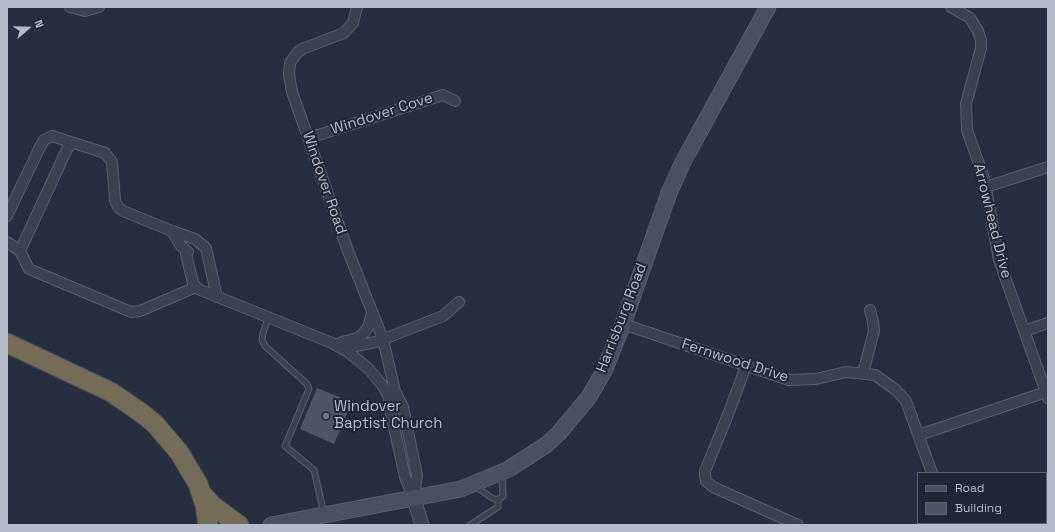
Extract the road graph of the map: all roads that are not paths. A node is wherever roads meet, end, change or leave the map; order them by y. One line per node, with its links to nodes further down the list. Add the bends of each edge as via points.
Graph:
1 (70, 7): 2 (street, via 85,11)
2 (99, 7)
3 (357, 7): 7 (street, Windover Road, via 353,23 344,33 302,50 290,63 290,86)
4 (768, 7): 24 (main road, Harrisburg Road, via 683,162 669,193)
5 (952, 7): 10 (street, Arrowhead Drive, via 970,18 981,40 965,117)
6 (455, 101): 7 (street, Windover Cove, via 443,95)
7 (309, 138): 21 (street, Windover Road)
8 (74, 143): 11 (street, via 52,136 44,140); 12 (street, via 105,153 109,157 112,162 115,200 118,207); 15 (street, via 68,147)
9 (1048, 166): 10 (street)
10 (986, 188): 25 (street, Arrowhead Drive, via 999,260)
11 (7, 216)
12 (172, 231): 14 (street); 16 (street)
13 (7, 242): 15 (street)
14 (200, 242): 16 (street); 18 (street, via 208,253)
15 (20, 250): 17 (street, via 24,262 32,271 131,312 140,311)
16 (188, 252): 17 (street, via 186,254 191,276)
17 (196, 287): 18 (street)
18 (217, 297): 22 (street)
19 (459, 302): 26 (street, via 443,316)
20 (870, 310): 30 (street, via 874,331)
21 (372, 313): 26 (street, Windover Road); 28 (street, via 368,327 358,338)
22 (268, 318): 28 (street); 41 (lane, via 262,340 265,346 309,388 285,446 314,470)
23 (1048, 323): 25 (street)
24 (623, 324): 29 (street, Fernwood Drive); 36 (main road, Harrisburg Road, via 604,371 576,415 546,445)
25 (1024, 331): 32 (street, Arrowhead Drive)
26 (383, 339): 28 (street, via 356,346); 31 (street, Windover Road)
27 (7, 343): 38 (highway, via 111,392 143,414 179,452)
28 (335, 344): 33 (street, via 368,368 382,385)
29 (746, 366): 30 (street, Fernwood Drive, via 789,380 816,379 846,372); 47 (street, via 704,471 706,481 713,487)
30 (863, 373): 34 (street, Fernwood Drive, via 874,375 886,382 902,396)
31 (395, 391): 33 (street, Windover Road); 39 (street, Windover Road, via 403,407 417,475)
32 (1047, 395): 34 (street)
33 (390, 409): 39 (street, Windover Road, via 405,477)
34 (918, 435): 35 (street, Fernwood Drive)
35 (932, 472)
36 (502, 473): 37 (main road, Harrisburg Road); 40 (lane, via 502,496)
37 (472, 485): 39 (main road, Harrisburg Road); 40 (lane)
38 (202, 494): 42 (highway); 43 (highway, via 213,506)
39 (414, 499): 41 (main road, Harrisburg Road); 45 (street, Windover Road)
40 (498, 500): 46 (lane, via 498,507)
41 (325, 515): 44 (main road, Harrisburg Road)
42 (208, 525)
43 (239, 525)
44 (271, 525)
45 (422, 525)
46 (470, 525)
47 (798, 525)

